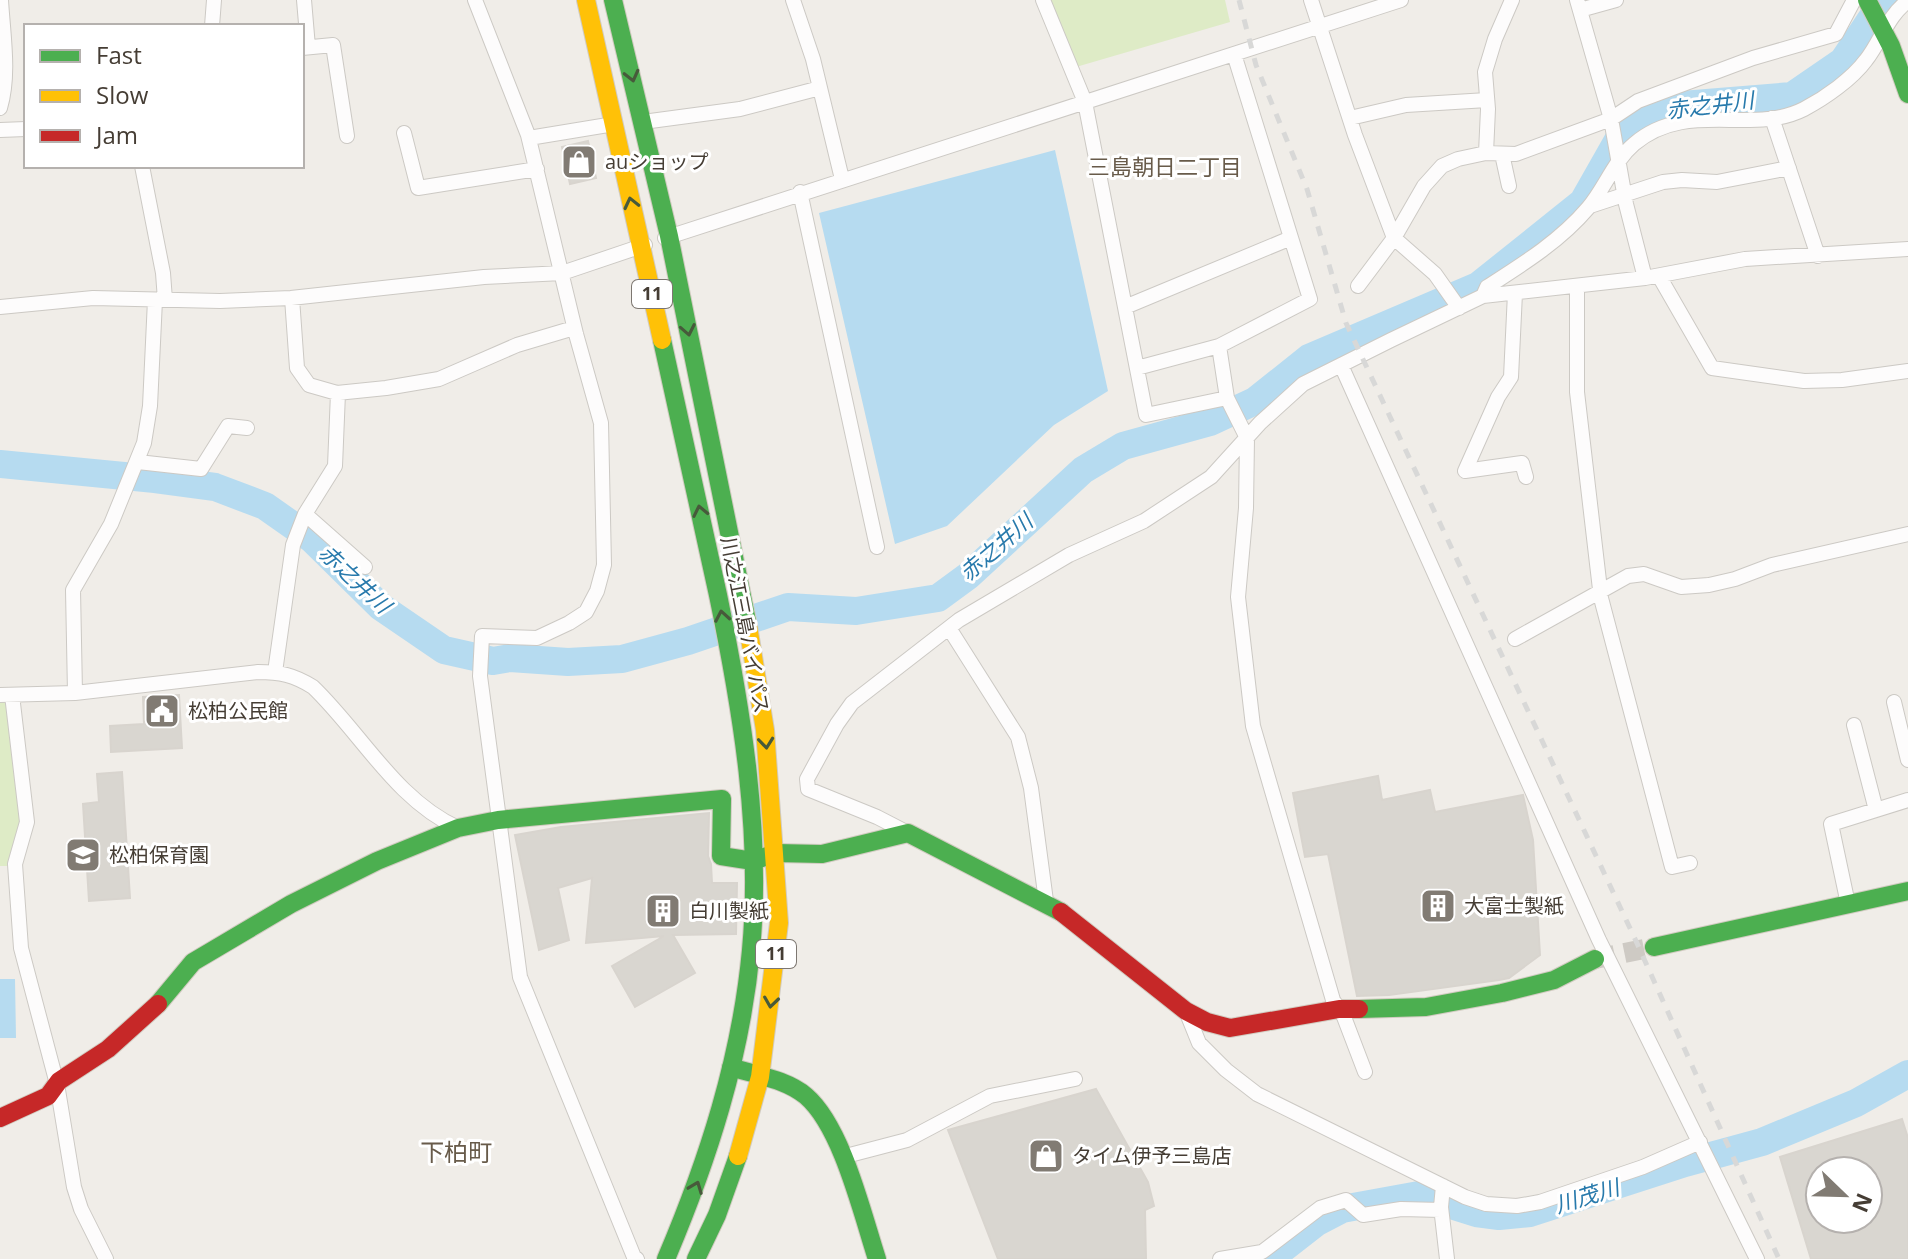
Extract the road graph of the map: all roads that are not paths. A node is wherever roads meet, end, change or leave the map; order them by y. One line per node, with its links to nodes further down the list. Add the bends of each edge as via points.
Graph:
1 (1, 0): 22 (street)
2 (214, 0): 17 (street)
3 (304, 0): 20 (street)
4 (475, 0): 36 (street)
5 (586, 0): 31 (main road, 川之江三島バイパス / 11)
6 (613, 0): 30 (main road, 川之江三島バイパス / 11, one-way to 30)
7 (793, 0): 23 (street)
8 (1043, 0): 26 (street)
9 (1311, 0): 19 (street)
10 (1401, 0): 19 (street)
11 (1512, 0): 25 (street, via 1485,72)
12 (1616, 0): 16 (street)
13 (1854, 0): 32 (street, via 1836,34 1638,101)
14 (1867, 0): 18 (main road)
15 (1908, 1): 18 (street)
16 (1579, 5): 32 (street)
17 (212, 24)
18 (1882, 25): 24 (main road); 29 (street, via 1866,61 1842,83 1804,109)
19 (1320, 26): 21 (street); 28 (street)
20 (305, 47): 35 (street, via 333,45)
21 (1234, 54): 26 (street); 52 (street)
22 (2, 59): 27 (street)
23 (820, 88): 30 (street, via 740,109); 44 (street)
24 (1908, 94)
25 (1487, 100): 28 (street, via 1406,105); 38 (street)
26 (1085, 102): 44 (street); 67 (street)
27 (0, 108)
28 (1350, 118): 53 (street)
29 (1772, 118): 40 (street, via 1669,123); 42 (street)
30 (643, 122): 51 (main road, 川之江三島バイパス / 11)
31 (614, 124): 36 (street); 54 (main road, 川之江三島バイパス / 11, one-way to 31)
32 (1613, 127): 39 (street); 40 (street)
33 (24, 129): 34 (street)
34 (0, 130)
35 (347, 136)
36 (529, 138): 43 (street)
37 (424, 144): 45 (street, via 406,140 418,188)
38 (1486, 153): 39 (street); 53 (street, via 1442,166)
39 (1502, 154): 46 (street)
40 (1618, 159): 48 (street); 50 (street)
41 (142, 168): 64 (street, via 163,273)
42 (1789, 168): 48 (street, via 1717,182 1663,182); 56 (street)
43 (537, 169): 45 (street); 57 (street)
44 (842, 179): 47 (street)
45 (450, 183): 49 (street)
46 (1509, 186)
47 (800, 192): 51 (street); 81 (street)
48 (1624, 195): 50 (street); 58 (street)
49 (453, 198)
50 (1590, 206): 62 (street, via 1570,228 1487,287)
51 (669, 236): 54 (street); 97 (main road, 川之江三島バイパス / 11, one-way to 97, via 750,638)
52 (1291, 238): 67 (street); 69 (street, via 1310,299)
53 (1394, 238): 59 (street); 65 (street, via 1435,274)
54 (641, 246): 57 (street); 98 (main road, 川之江三島バイパス / 11, one-way to 54, via 745,737)
55 (1908, 249): 56 (street)
56 (1818, 256): 58 (street, via 1745,259)
57 (562, 273): 63 (street); 68 (street)
58 (1652, 277): 60 (street); 72 (street, via 1712,368 1804,381)
59 (1358, 286)
60 (1577, 286): 61 (street); 83 (street, via 1577,392)
61 (1515, 293): 62 (street); 78 (street, via 1511,377 1465,471 1522,463)
62 (1483, 296): 65 (street)
63 (292, 298): 64 (street); 73 (street, via 301,377 309,385)
64 (160, 300): 66 (street, via 93,298); 77 (street, via 150,406)
65 (1456, 305): 70 (street)
66 (0, 307)
67 (1125, 307): 71 (street)
68 (574, 328): 73 (street, via 517,345 439,379); 94 (street, via 601,423 604,565 586,612 569,623 537,638 482,636 480,676)
69 (1219, 346): 71 (street); 74 (street)
70 (1341, 365): 76 (street, via 1303,384); 113 (street, via 1599,940)
71 (1137, 368): 74 (street, via 1146,415)
72 (1908, 371)
73 (338, 393): 79 (street, via 335,466)
74 (1229, 401): 76 (street)
75 (247, 428): 77 (street, via 228,426 201,469)
76 (1243, 431): 84 (street, via 1211,477 1144,521 1069,555); 105 (street, via 1246,508 1238,597 1253,726)
77 (138, 462): 87 (street, via 73,590)
78 (1526, 477)
79 (305, 514): 82 (street); 86 (street, via 295,539)
80 (1908, 534): 83 (street, via 1709,585 1681,587 1644,574)
81 (877, 547)
82 (365, 567)
83 (1601, 589): 85 (street); 99 (street, via 1672,867)
84 (949, 628): 96 (street, via 852,703 807,779 808,789); 101 (street, via 1018,737 1031,788)
85 (1515, 639)
86 (275, 672): 87 (street); 95 (street, via 313,687 417,801 437,819)
87 (75, 693): 88 (street)
88 (6, 695): 111 (street, via 27,822 15,864 17,923)
89 (1894, 702): 91 (street)
90 (1854, 725): 93 (street)
91 (1908, 760)
92 (1908, 800): 93 (street)
93 (1876, 810): 102 (street, via 1831,824)
94 (498, 820): 95 (main road); 98 (main road, via 722,799 721,856); 117 (street, via 520,977)
95 (458, 828): 111 (main road, via 291,904 193,962 157,1006)
96 (908, 833): 97 (main road, via 822,854); 101 (main road)
97 (776, 853): 98 (main road); 109 (main road, 川之江三島バイパス / 11, one-way to 109, via 779,923)
98 (753, 861): 107 (main road, 川之江三島バイパス / 11, via 748,965)
99 (1690, 863)
100 (1908, 891): 102 (main road)
101 (1046, 901): 106 (main road)
102 (1848, 904): 103 (main road)
103 (1654, 947)
104 (1595, 959): 105 (main road, via 1554,980 1502,993 1426,1007)
105 (1339, 1009): 106 (main road, via 1230,1028); 108 (street)
106 (1186, 1011): 115 (street, via 1199,1043 1257,1094)
107 (731, 1067): 109 (main road); 119 (main road, 川之江三島バイパス / 11, one-way to 107, via 703,1168)
108 (1365, 1072)
109 (760, 1077): 114 (main road, via 791,1087 820,1111); 120 (main road, 川之江三島バイパス / 11, via 735,1165)
110 (1075, 1079): 114 (street, via 990,1096 907,1140)
111 (57, 1084): 112 (main road, via 48,1096); 118 (street, via 74,1187)
112 (0, 1118)
113 (1701, 1146): 115 (street, via 1517,1206 1486,1204); 124 (street)
114 (842, 1157): 121 (main road)
115 (1443, 1187): 116 (street)
116 (1441, 1208): 122 (street, via 1363,1215 1346,1200 1320,1208 1262,1252); 123 (street)
117 (635, 1258)
118 (106, 1259)
119 (666, 1259)
120 (696, 1259)
121 (877, 1259)
122 (1220, 1259)
123 (1447, 1259)
124 (1757, 1259)

